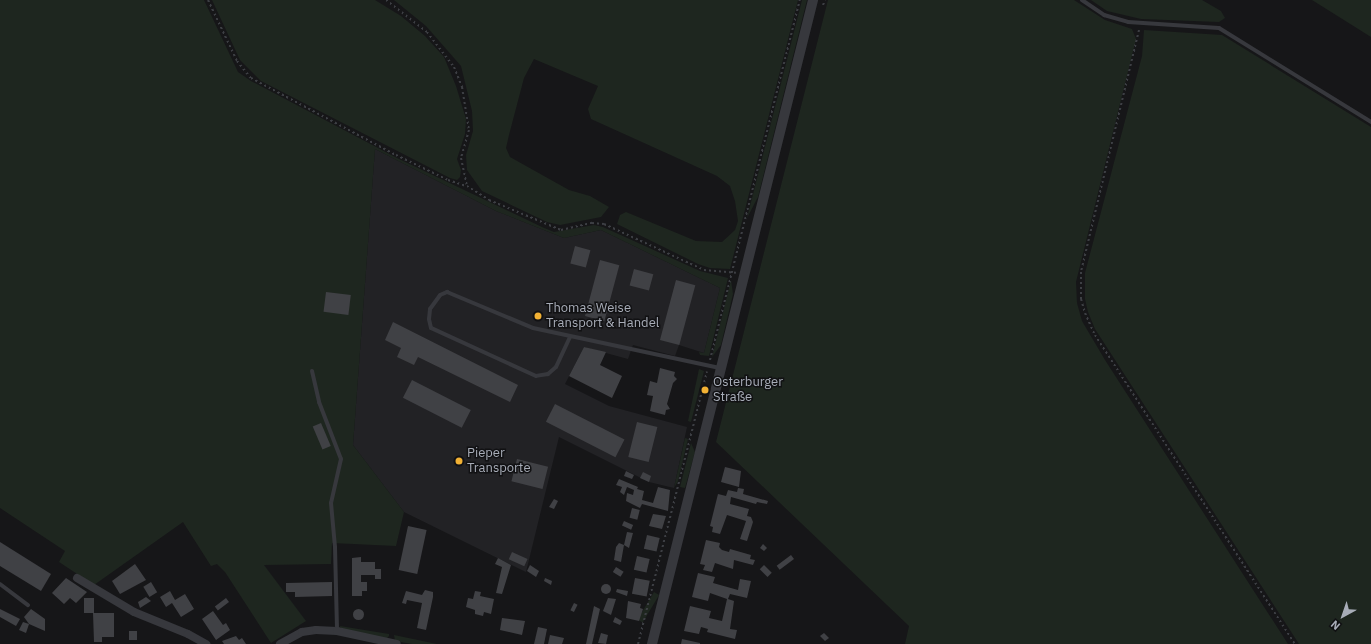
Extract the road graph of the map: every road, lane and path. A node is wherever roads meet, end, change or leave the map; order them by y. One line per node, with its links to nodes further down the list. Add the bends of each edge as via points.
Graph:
1 (208, 0): 8 (path, via 237,60 251,78 396,155 448,180)
2 (386, 0): 8 (path, via 427,32 454,67 462,87 469,130 461,158)
3 (800, 0): 9 (path)
4 (813, 0): 10 (street)
5 (1082, 0): 6 (lane, via 1104,15)
6 (1140, 24): 7 (lane, via 1219,28); 24 (path, via 1132,67 1081,272 1083,306 1095,335)
7 (1371, 122)
8 (467, 186): 9 (path, via 489,200 561,230 592,223 604,224 704,270)
9 (731, 272): 10 (path); 12 (path)
10 (744, 276): 13 (street)
11 (570, 338): 11 (lane, via 556,367 548,374 536,376 432,328 429,319 430,309 440,295 447,292 511,320); 12 (lane)
12 (709, 365): 13 (lane); 22 (path)
13 (720, 368): 23 (street)
14 (312, 371): 18 (lane, via 319,402 341,458 331,503)
15 (77, 578): 19 (street, via 134,612)
16 (0, 584): 17 (lane)
17 (28, 605)
18 (337, 631): 20 (street, via 302,632); 21 (street)
19 (206, 644)
20 (280, 644)
21 (397, 644)
22 (638, 644)
23 (652, 644)
24 (1295, 644)

